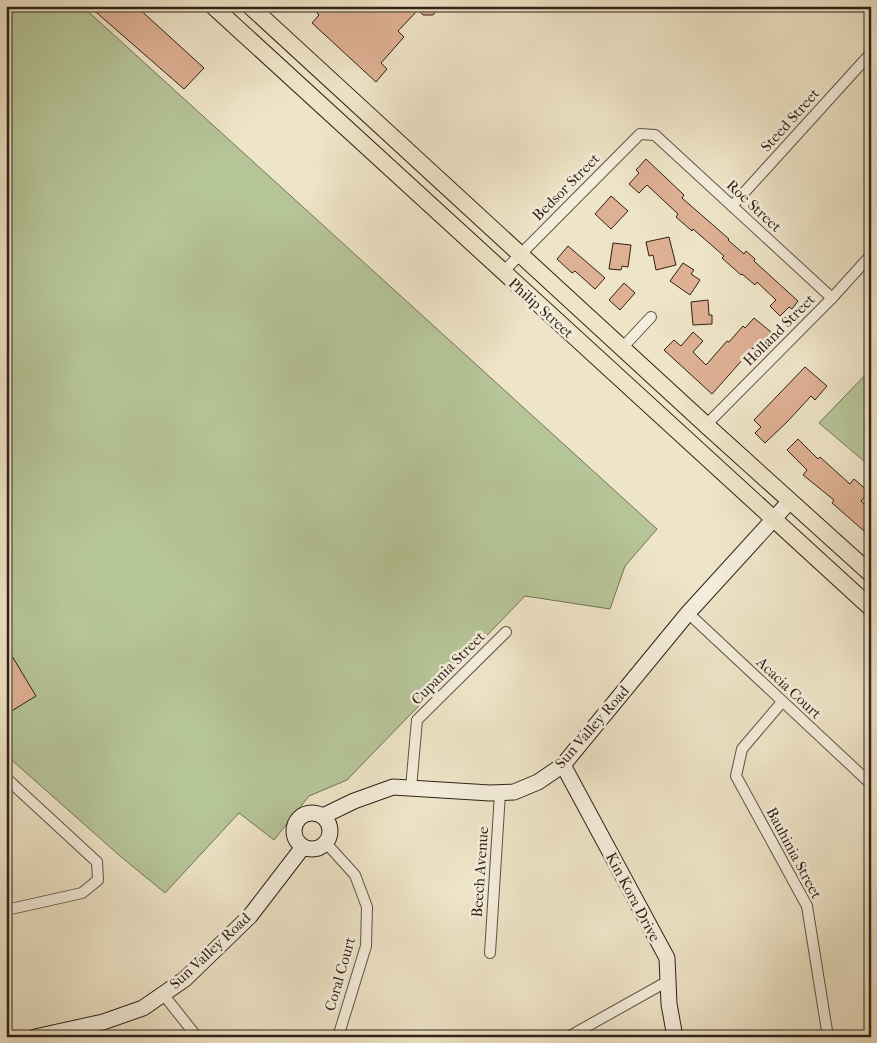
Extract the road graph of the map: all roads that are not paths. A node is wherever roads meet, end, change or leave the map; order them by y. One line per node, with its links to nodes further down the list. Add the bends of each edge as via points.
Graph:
1 (213, 6): 8 (main road, Philip Street)
2 (250, 6): 6 (main road, Philip Street)
3 (871, 54): 5 (street, Steed Street)
4 (655, 135): 5 (street, Roe Street); 6 (street, Bedsor Street, via 640,134)
5 (732, 206): 9 (street, Roe Street)
6 (521, 253): 8 (street, Bedsor Street); 11 (main road, Philip Street)
7 (871, 254): 9 (street, Holland Street)
8 (502, 273): 14 (main road, Philip Street)
9 (832, 298): 12 (street, Holland Street)
10 (651, 317): 11 (street)
11 (623, 347): 12 (main road, Philip Street)
12 (706, 425): 13 (main road, Philip Street)
13 (790, 501): 14 (street, Sun Valley Road); 15 (main road, Philip Street)
14 (774, 520): 16 (main road, Philip Street); 17 (street, Sun Valley Road)
15 (871, 574)
16 (871, 608)
17 (688, 613): 19 (street, Acacia Court); 20 (street, Sun Valley Road)
18 (506, 632): 23 (street, Cupania Street, via 417,720)
19 (782, 702): 22 (street, Acacia Court); 38 (street, Bauhinia Street, via 742,749 736,776 807,906)
20 (563, 765): 24 (street, Sun Valley Road, via 538,782 514,792); 30 (street, Kin Kora Drive, via 667,958)
21 (6, 778): 28 (street, via 97,862 98,880 82,893)
22 (871, 784)
23 (411, 788): 24 (street, Sun Valley Road); 25 (street, Sun Valley Road, via 393,787)
24 (500, 792): 29 (street, Beech Avenue)
25 (323, 816): 26 (street, via 331,829); 27 (street, via 312,812 297,821 294,835)
26 (326, 843): 27 (street, via 315,849); 35 (street, Coral Court, via 355,875 367,907 366,946)
27 (303, 846): 31 (street, Sun Valley Road, via 250,916 185,979)
28 (6, 910)
29 (490, 953)
30 (668, 982): 36 (street); 37 (street, Kin Kora Drive)
31 (164, 994): 32 (street, Sun Valley Road, via 143,1008); 34 (street)
32 (61, 1034): 33 (street, Sun Valley Road)
33 (35, 1037)
34 (197, 1037)
35 (338, 1037)
36 (568, 1037)
37 (675, 1037)
38 (828, 1037)

